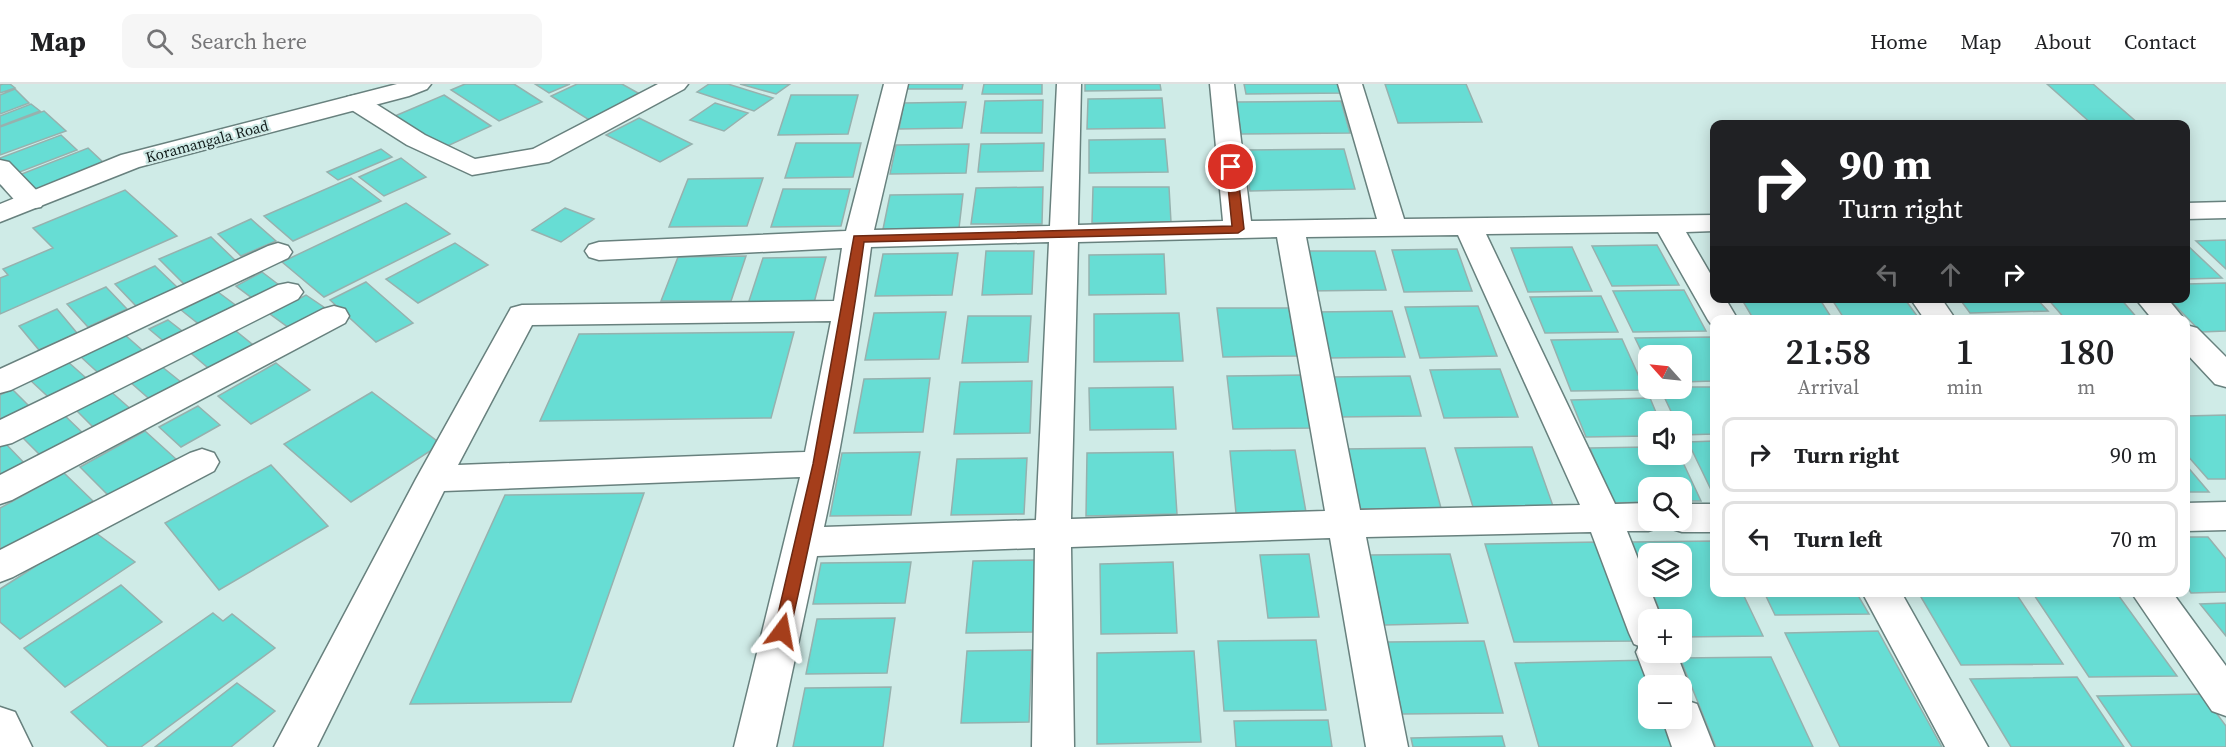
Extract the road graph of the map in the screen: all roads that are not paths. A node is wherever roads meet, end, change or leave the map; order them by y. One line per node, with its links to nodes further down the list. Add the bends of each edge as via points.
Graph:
1 (419, 84): 7 (street, Koramangala Road)
2 (676, 84): 7 (street, via 540,156 472,167 416,140)
3 (896, 84): 20 (street)
4 (1069, 84): 19 (street)
5 (1222, 84): 17 (street)
6 (1350, 84): 16 (street)
7 (356, 102): 9 (street, Koramangala Road, via 130,162)
8 (0, 168): 9 (street)
9 (31, 201): 12 (street, Koramangala Road)
10 (2226, 210): 11 (street)
11 (2190, 211)
12 (0, 214)
13 (1710, 223): 14 (street)
14 (1667, 224): 15 (street); 24 (street)
15 (1468, 226): 16 (street); 38 (street)
16 (1393, 227): 18 (street)
17 (1238, 229): 18 (street); 19 (street)
18 (1290, 229): 43 (street)
19 (1064, 233): 20 (street); 44 (street)
20 (858, 238): 21 (street); 26 (street)
21 (598, 251)
22 (278, 252): 31 (street)
23 (288, 292): 32 (street)
24 (1710, 298)
25 (2155, 303): 27 (street)
26 (848, 311): 34 (street); 35 (street, via 522,315)
27 (2165, 315)
28 (334, 316): 36 (street)
29 (2190, 339): 30 (street)
30 (2226, 376)
31 (0, 382)
32 (0, 434)
33 (202, 462): 46 (street)
34 (820, 464): 35 (street); 45 (street)
35 (433, 479): 54 (street)
36 (0, 490)
37 (2226, 516): 40 (street)
38 (1603, 517): 39 (street); 43 (street); 49 (street)
39 (1638, 517)
40 (2190, 517)
41 (1692, 518): 42 (street)
42 (1710, 518)
43 (1344, 524): 44 (street); 57 (street)
44 (1053, 534): 45 (street); 56 (street)
45 (803, 542): 55 (street)
46 (0, 567)
47 (1884, 597): 59 (street)
48 (2154, 597): 50 (street)
49 (1639, 609)
50 (2226, 698)
51 (0, 725): 53 (street)
52 (1687, 729): 58 (street)
53 (11, 747)
54 (295, 747)
55 (755, 747)
56 (1053, 747)
57 (1387, 747)
58 (1694, 747)
59 (1967, 747)

